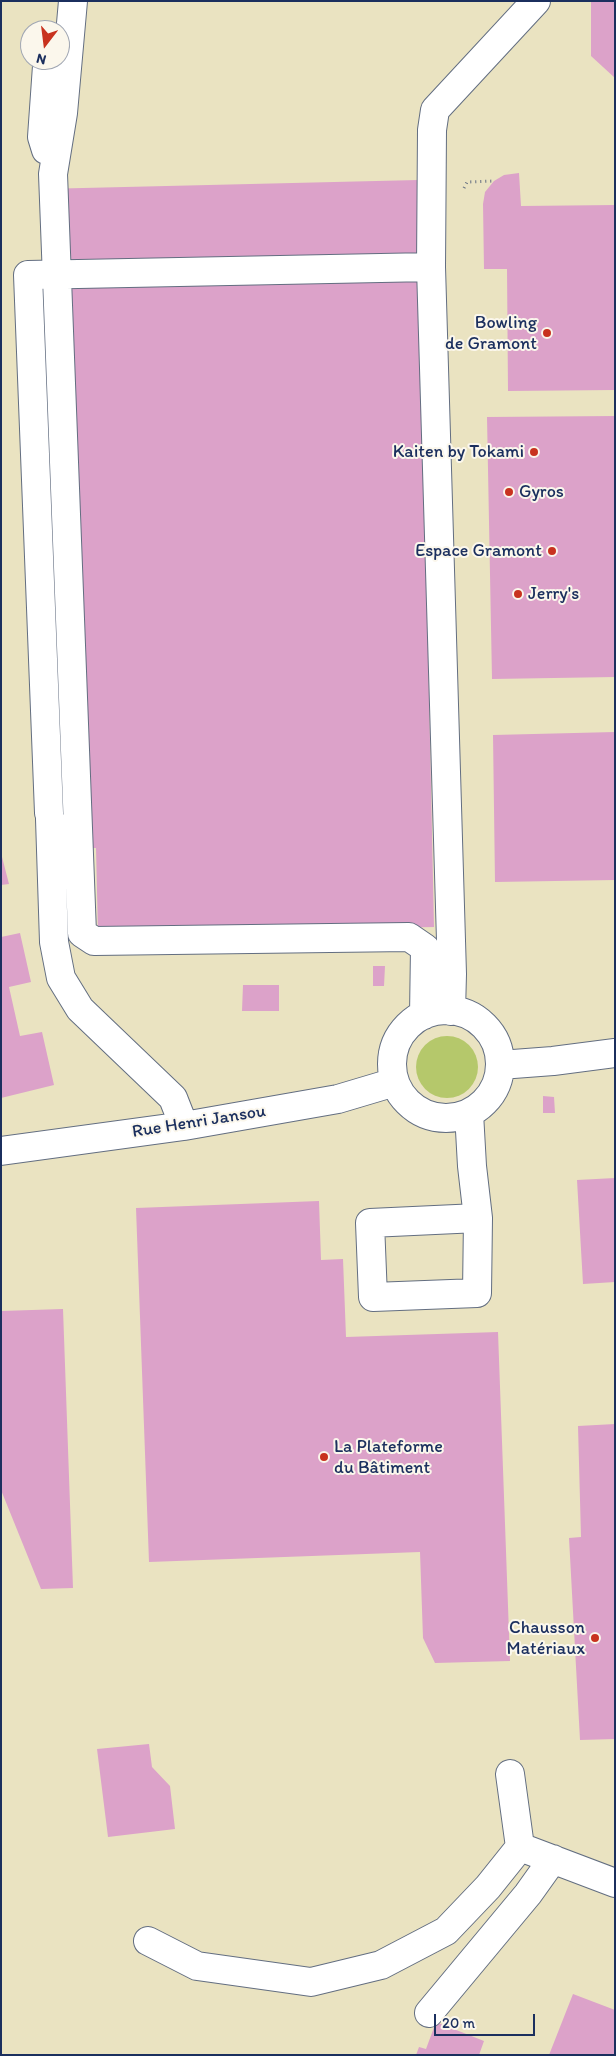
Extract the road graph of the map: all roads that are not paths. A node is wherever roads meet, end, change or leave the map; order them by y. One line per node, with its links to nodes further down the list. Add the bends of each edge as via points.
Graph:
1 (54, 1): 4 (street)
2 (73, 1): 6 (street, via 63,113)
3 (536, 1): 7 (street, via 435,110)
4 (52, 20)
5 (47, 70): 6 (street, via 42,137)
6 (53, 174): 8 (street)
7 (431, 267): 8 (street); 9 (street, via 452,974)
8 (56, 274): 10 (street, via 82,933 94,942 410,937 425,948); 15 (street, via 28,274 54,942 61,978 80,1009 173,1098)
9 (450, 1011): 10 (street); 12 (street, via 466,1014 480,1023 491,1035)
10 (424, 1015): 13 (street, via 410,1023 396,1043 391,1066)
11 (615, 1053): 12 (street, via 553,1062)
12 (500, 1065): 14 (street, via 498,1080 491,1094)
13 (394, 1082): 14 (street, via 403,1098 417,1110 433,1117 452,1118); 15 (street, Rue Henri Jansou, via 338,1099)
14 (469, 1113): 17 (street)
15 (184, 1126): 16 (street, Rue Henri Jansou)
16 (1, 1150)
17 (478, 1218): 17 (street, via 370,1223 374,1297 477,1293)
18 (510, 1774): 19 (street)
19 (520, 1847): 20 (street); 22 (street, via 488,1887 446,1930 380,1965 311,1982 197,1966)
20 (552, 1859): 21 (street); 23 (street, via 528,1894)
21 (615, 1883)
22 (148, 1941)
23 (429, 2013)

